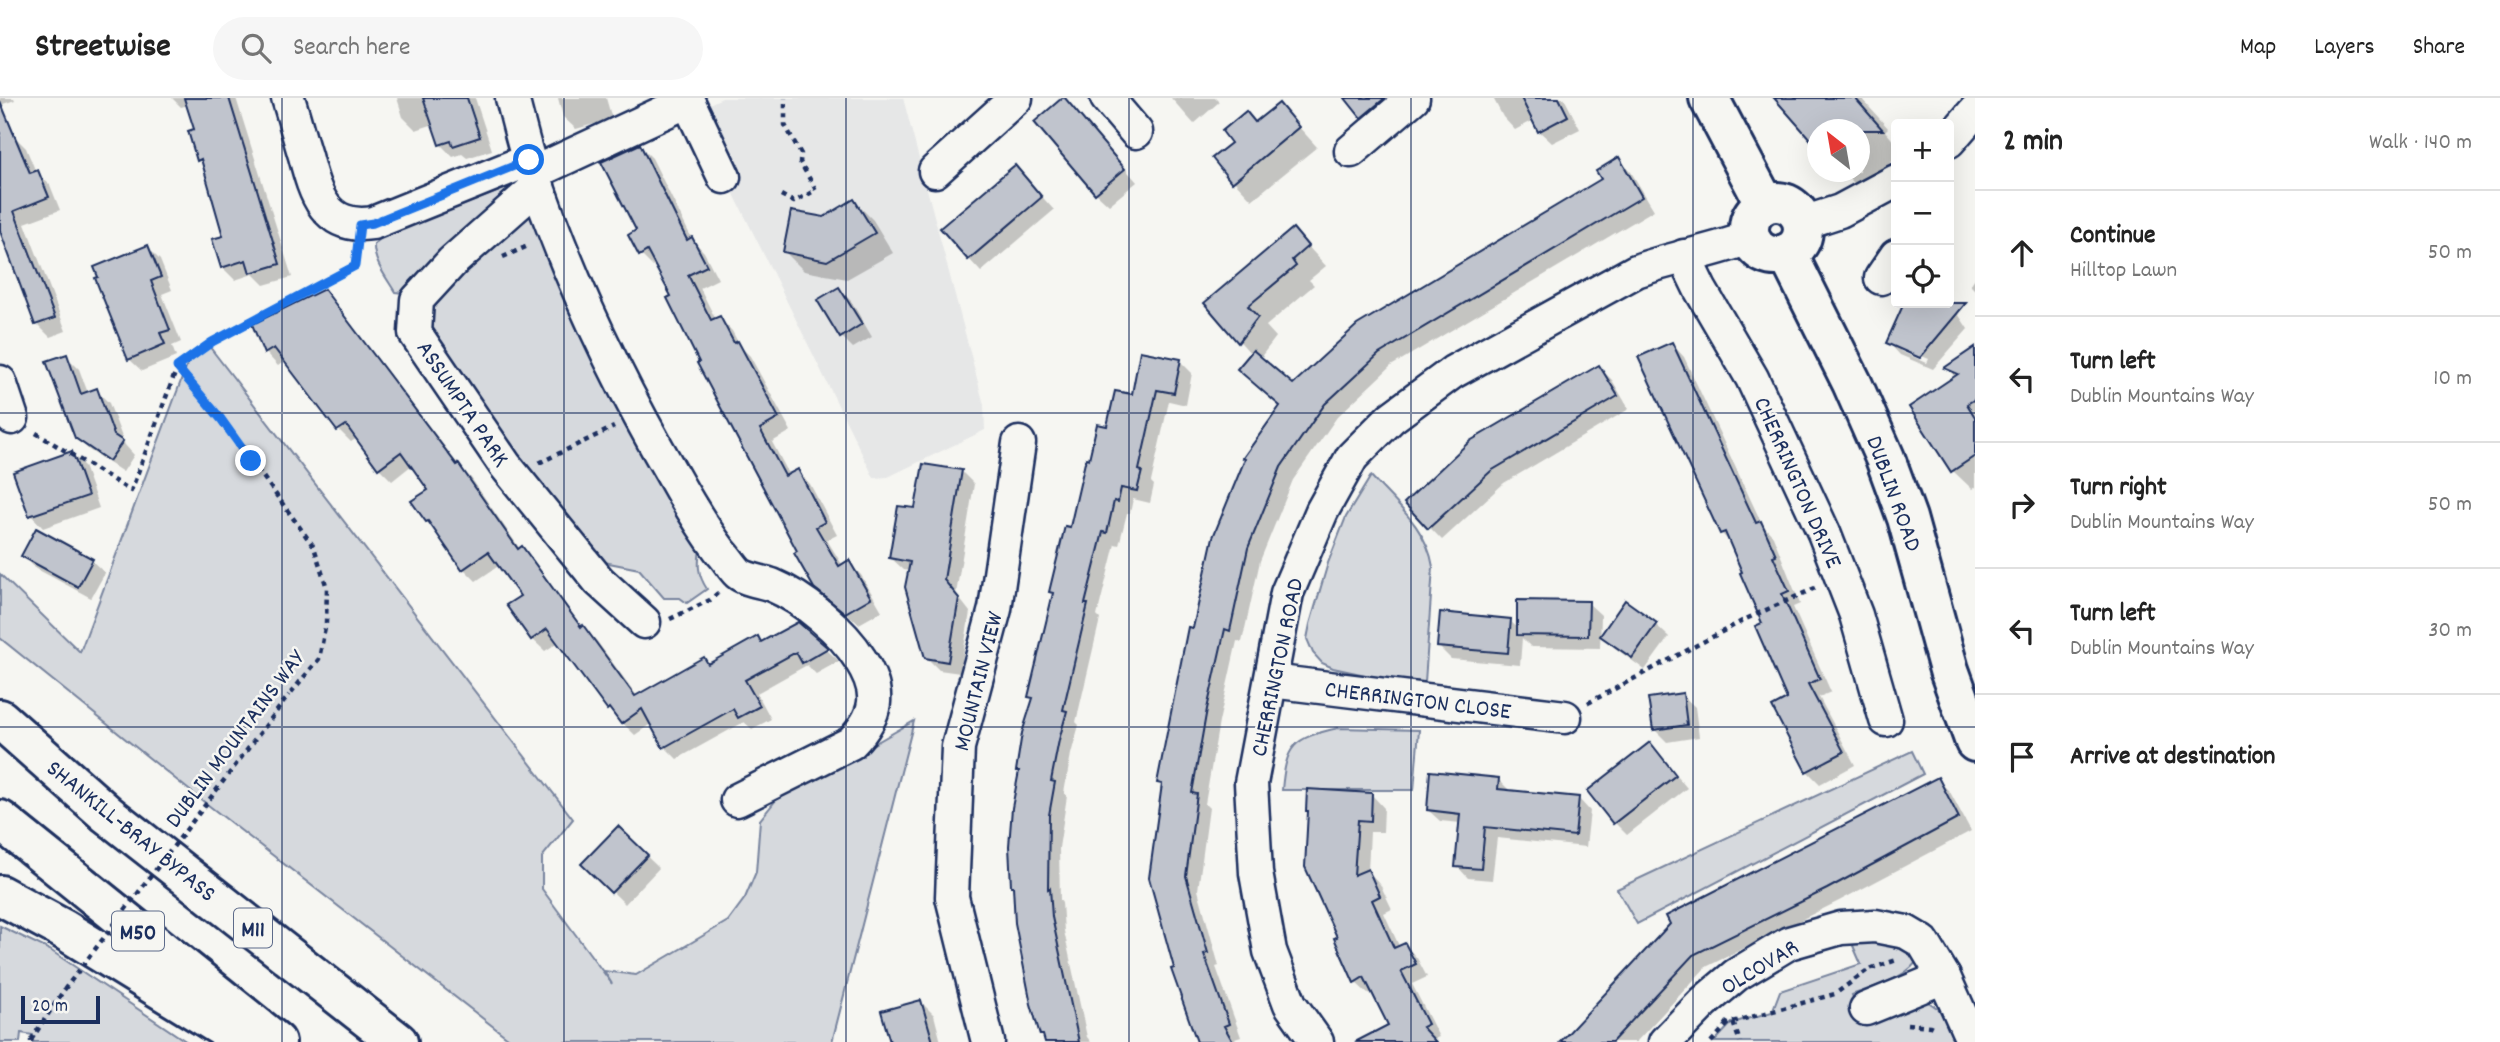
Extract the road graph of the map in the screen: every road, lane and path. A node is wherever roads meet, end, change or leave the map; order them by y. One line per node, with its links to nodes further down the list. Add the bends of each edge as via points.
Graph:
1 (288, 98): 19 (street, via 316,193 331,213)
2 (512, 98): 14 (street)
3 (785, 98): 17 (path, via 785,125 816,190 794,202)
4 (1016, 98): 13 (street)
5 (1107, 98): 10 (street)
6 (1413, 98): 12 (street)
7 (1709, 98): 18 (main road)
8 (1956, 98): 9 (street)
9 (1975, 111): 11 (street)
10 (1136, 132)
11 (1954, 135)
12 (1351, 151)
13 (936, 171)
14 (533, 173): 15 (street, via 688,101); 19 (street); 24 (street, via 587,308); 27 (street, ASSUMPTA PARK, via 416,300 415,333)
15 (724, 177)
16 (1892, 182): 20 (street)
17 (780, 195)
18 (1758, 221): 20 (main road, via 1755,245 1768,254 1780,256); 21 (street, CHERRINGTON ROAD, via 1712,251)
19 (360, 225): 22 (path, via 355,266 212,342)
20 (1795, 238): 36 (main road, DUBLIN ROAD, via 1907,517 1949,670)
21 (1684, 256): 29 (street, CHERRINGTON DRIVE, via 1752,378); 31 (street, CHERRINGTON ROAD, via 1636,271 1453,372 1391,418 1352,457 1322,511 1287,593)
22 (177, 367): 25 (path, via 131,491); 43 (path, DUBLIN MOUNTAINS WAY, bridge, via 221,419 314,547 327,587 319,659 64,990)
23 (0, 382): 25 (street)
24 (639, 415): 27 (path); 28 (street, via 701,526)
25 (12, 418)
26 (1019, 443): 47 (street, MOUNTAIN VIEW, via 995,609 958,747 952,897)
27 (513, 475): 30 (street, ASSUMPTA PARK, via 599,581)
28 (739, 574): 30 (path, via 710,600 656,626); 37 (street, via 774,586 826,620 862,661 875,697 873,715 851,743)
29 (1841, 576): 32 (path, via 1746,619); 34 (street, CHERRINGTON DRIVE)
30 (644, 622)
31 (1271, 681): 32 (street, CHERRINGTON CLOSE); 48 (street, CHERRINGTON ROAD, via 1251,783 1255,873 1270,951 1290,1004)
32 (1564, 717)
33 (0, 719): 38 (main road, SHANKILL-BRAY BYPASS / M11)
34 (1886, 720)
35 (0, 732): 38 (main road)
36 (1975, 742)
37 (737, 800)
38 (107, 814): 46 (main road, SHANKILL-BRAY BYPASS / M11)
39 (0, 820): 45 (main road, M50)
40 (0, 895): 44 (main road)
41 (1936, 965): 42 (street); 49 (street, OLCOVAR, via 1923,942 1906,932 1875,926 1841,928 1789,943 1736,975); 50 (path, via 1869,969 1835,994 1730,1023); 51 (street, OLCOVAR)
42 (1866, 1009)
43 (31, 1041)
44 (245, 1042)
45 (276, 1042)
46 (398, 1042)
47 (988, 1042)
48 (1317, 1042)
49 (1665, 1042)
50 (1711, 1042)
51 (1973, 1042)

